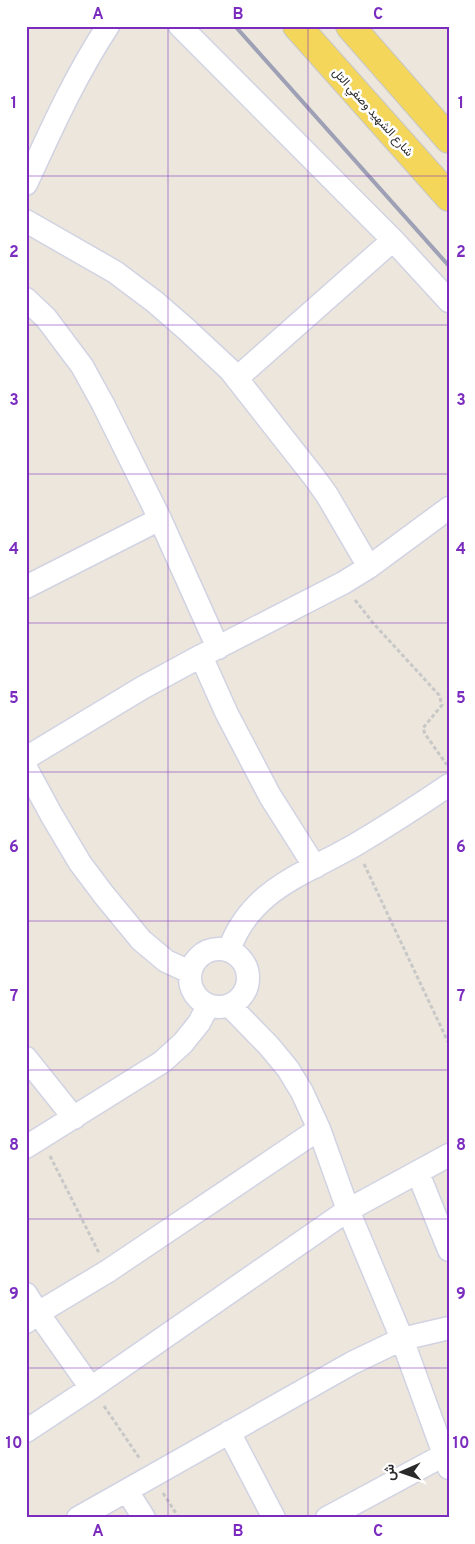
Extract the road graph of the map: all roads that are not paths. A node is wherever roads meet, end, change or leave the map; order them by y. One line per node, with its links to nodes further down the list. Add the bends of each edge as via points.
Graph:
1 (108, 26): 6 (street, via 67,96)
2 (180, 26): 9 (street)
3 (297, 26): 7 (main road, شارع الشهيد وصفي التل)
4 (350, 26): 5 (main road)
5 (449, 139)
6 (26, 184)
7 (449, 197)
8 (26, 221): 12 (street, via 115,272 142,292)
9 (393, 240): 11 (street); 12 (street)
10 (26, 299): 14 (street, via 46,318 82,366)
11 (449, 301)
12 (237, 378): 15 (street, via 314,477)
13 (449, 508): 15 (street)
14 (160, 519): 16 (street); 17 (street)
15 (369, 567): 17 (street, via 343,584)
16 (26, 587)
17 (210, 652): 18 (street, via 142,688); 21 (street, via 227,714 270,796)
18 (26, 758)
19 (26, 768): 23 (street, via 80,863 125,922 166,961)
20 (449, 785): 21 (street)
21 (315, 867): 22 (street, via 257,903 237,930)
22 (229, 950): 23 (street, via 205,952 195,960); 25 (street, via 244,961 248,971 245,992)
23 (190, 972): 24 (street, via 190,986 196,998)
24 (208, 1006): 25 (street); 27 (street, via 183,1043 162,1062)
25 (230, 1006): 28 (street, via 288,1069)
26 (26, 1058): 27 (street)
27 (74, 1118): 29 (street)
28 (319, 1129): 32 (street); 35 (street, via 108,1271)
29 (34, 1142)
30 (449, 1155): 31 (street)
31 (418, 1173): 32 (street); 33 (street)
32 (348, 1210): 37 (street); 38 (street)
33 (449, 1250)
34 (26, 1294): 35 (street)
35 (32, 1317): 38 (street)
36 (449, 1328): 37 (street)
37 (402, 1339): 40 (street); 41 (street)
38 (91, 1388): 39 (street)
39 (26, 1431)
40 (229, 1432): 42 (street); 45 (street)
41 (446, 1462): 46 (street)
42 (128, 1491): 43 (street); 44 (street)
43 (78, 1518)
44 (144, 1518)
45 (274, 1518)
46 (327, 1518)

